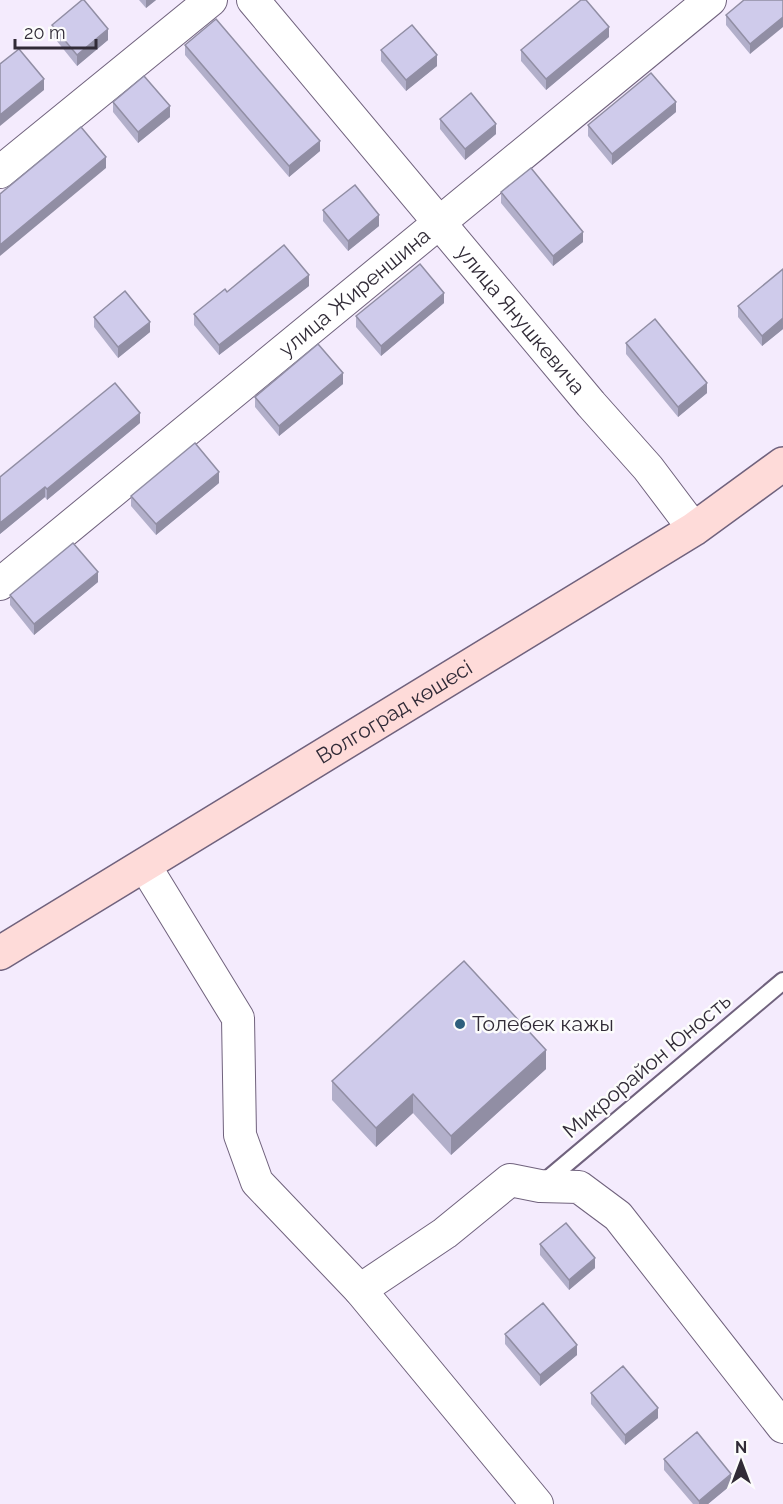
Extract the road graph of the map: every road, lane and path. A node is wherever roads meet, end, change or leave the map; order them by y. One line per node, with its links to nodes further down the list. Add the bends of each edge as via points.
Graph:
1 (211, 0): 4 (street)
2 (253, 0): 5 (street, улица Янушкевича)
3 (710, 0): 5 (street, улица Жиреншина)
4 (0, 172)
5 (438, 221): 7 (street, улица Янушкевича, via 648,468); 8 (street, улица Жиреншина)
6 (783, 464): 7 (main road, Волгоград көшесі)
7 (694, 529): 9 (main road, Волгоград көшесі)
8 (0, 584)
9 (145, 866): 10 (main road, Волгоград көшесі); 13 (street, via 238,1018 240,1135 257,1182)
10 (0, 953)
11 (783, 981): 12 (lane, Микрорайон Юность)
12 (540, 1186): 13 (street, via 510,1180 445,1233); 14 (street, via 579,1187 618,1216)
13 (360, 1290): 15 (street)
14 (783, 1427)
15 (537, 1504)

